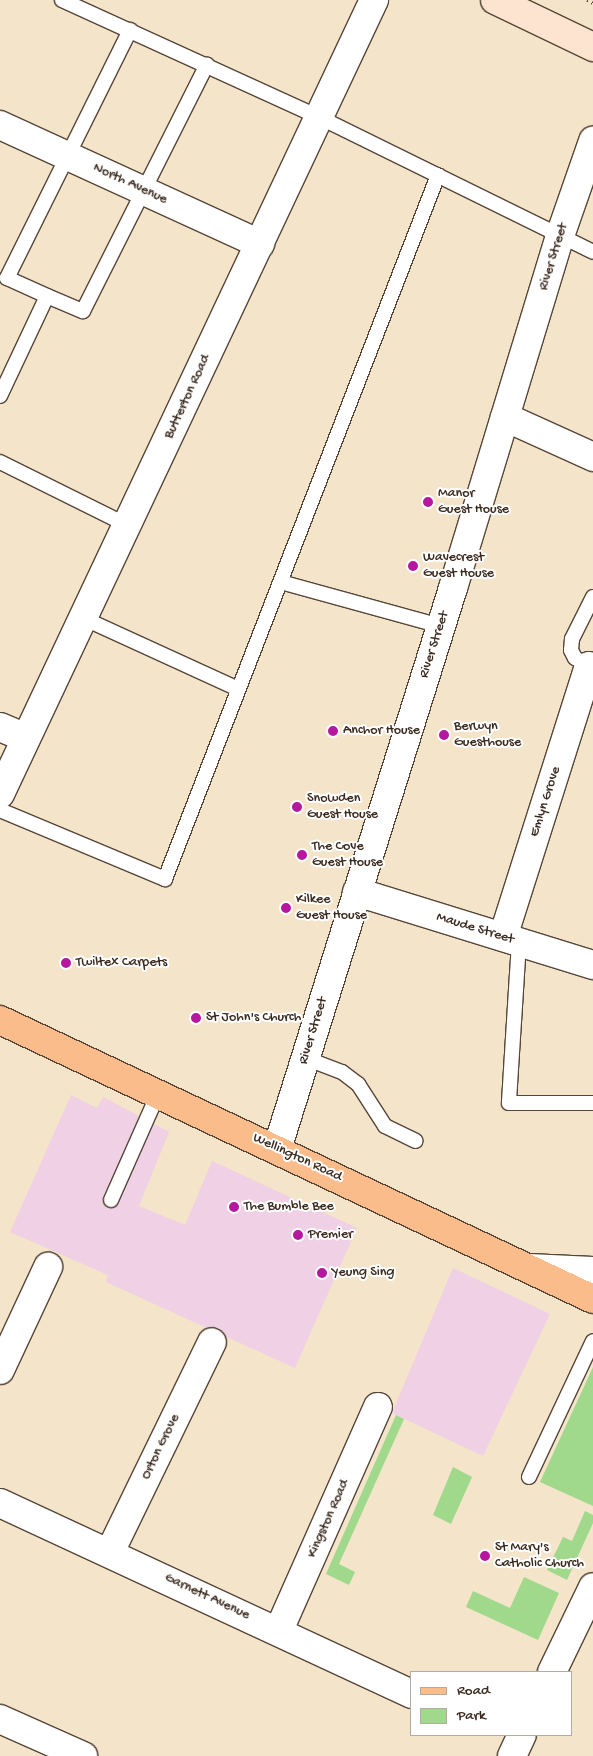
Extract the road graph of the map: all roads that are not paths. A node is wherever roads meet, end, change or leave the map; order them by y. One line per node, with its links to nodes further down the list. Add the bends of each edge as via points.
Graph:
1 (62, 0): 4 (lane)
2 (374, 0): 7 (street, Butterton Road)
3 (495, 0): 5 (main road)
4 (130, 30): 6 (lane); 10 (lane)
5 (593, 47)
6 (207, 64): 7 (lane); 12 (lane)
7 (319, 117): 11 (lane); 14 (street, Butterton Road)
8 (0, 125): 10 (street, North Avenue)
9 (593, 141): 13 (street, River Street)
10 (67, 154): 12 (street, North Avenue); 16 (lane, via 7,278)
11 (438, 174): 13 (lane); 22 (lane)
12 (143, 191): 14 (street, North Avenue); 16 (lane, via 83,311)
13 (560, 236): 15 (lane); 18 (street, River Street)
14 (260, 244): 21 (street, Butterton Road)
15 (593, 252)
16 (47, 296): 17 (lane)
17 (0, 396)
18 (506, 416): 19 (street); 25 (street, River Street)
19 (593, 456)
20 (0, 462): 21 (lane)
21 (127, 525): 24 (street, Butterton Road)
22 (281, 582): 25 (lane); 27 (lane)
23 (593, 597): 26 (lane, via 572,639 571,650 575,658)
24 (83, 618): 27 (lane); 29 (street, Butterton Road)
25 (441, 626): 32 (street, River Street)
26 (591, 666): 33 (street, Emlyn Grove)
27 (238, 689): 31 (lane, via 164,879)
28 (0, 727): 29 (street)
29 (26, 738): 30 (street, Butterton Road)
30 (0, 794)
31 (0, 810)
32 (357, 892): 33 (street, Maude Street); 36 (street, River Street)
33 (511, 940): 34 (street, Maude Street); 38 (lane, via 509,1103)
34 (593, 965)
35 (0, 1020): 37 (main road, Wellington Road)
36 (305, 1058): 39 (lane, via 342,1072 358,1084 385,1126); 40 (street, River Street)
37 (158, 1094): 40 (main road, Wellington Road); 41 (lane)
38 (593, 1103)
39 (416, 1141)
40 (277, 1149): 43 (main road, Wellington Road)
41 (111, 1200)
42 (48, 1267): 48 (street)
43 (529, 1268): 44 (street); 45 (main road, Wellington Road)
44 (593, 1271)
45 (593, 1299)
46 (593, 1341): 50 (lane)
47 (212, 1342): 52 (street, Orton Grove)
48 (0, 1370)
49 (378, 1407): 54 (street, Kingston Road)
50 (529, 1477)
51 (0, 1503): 52 (street, Garnett Avenue)
52 (110, 1552): 54 (street, Garnett Avenue)
53 (593, 1587): 55 (street)
54 (279, 1630): 56 (street, Garnett Avenue)
55 (552, 1671)
56 (410, 1693)
57 (0, 1719): 58 (street)
58 (83, 1756)

